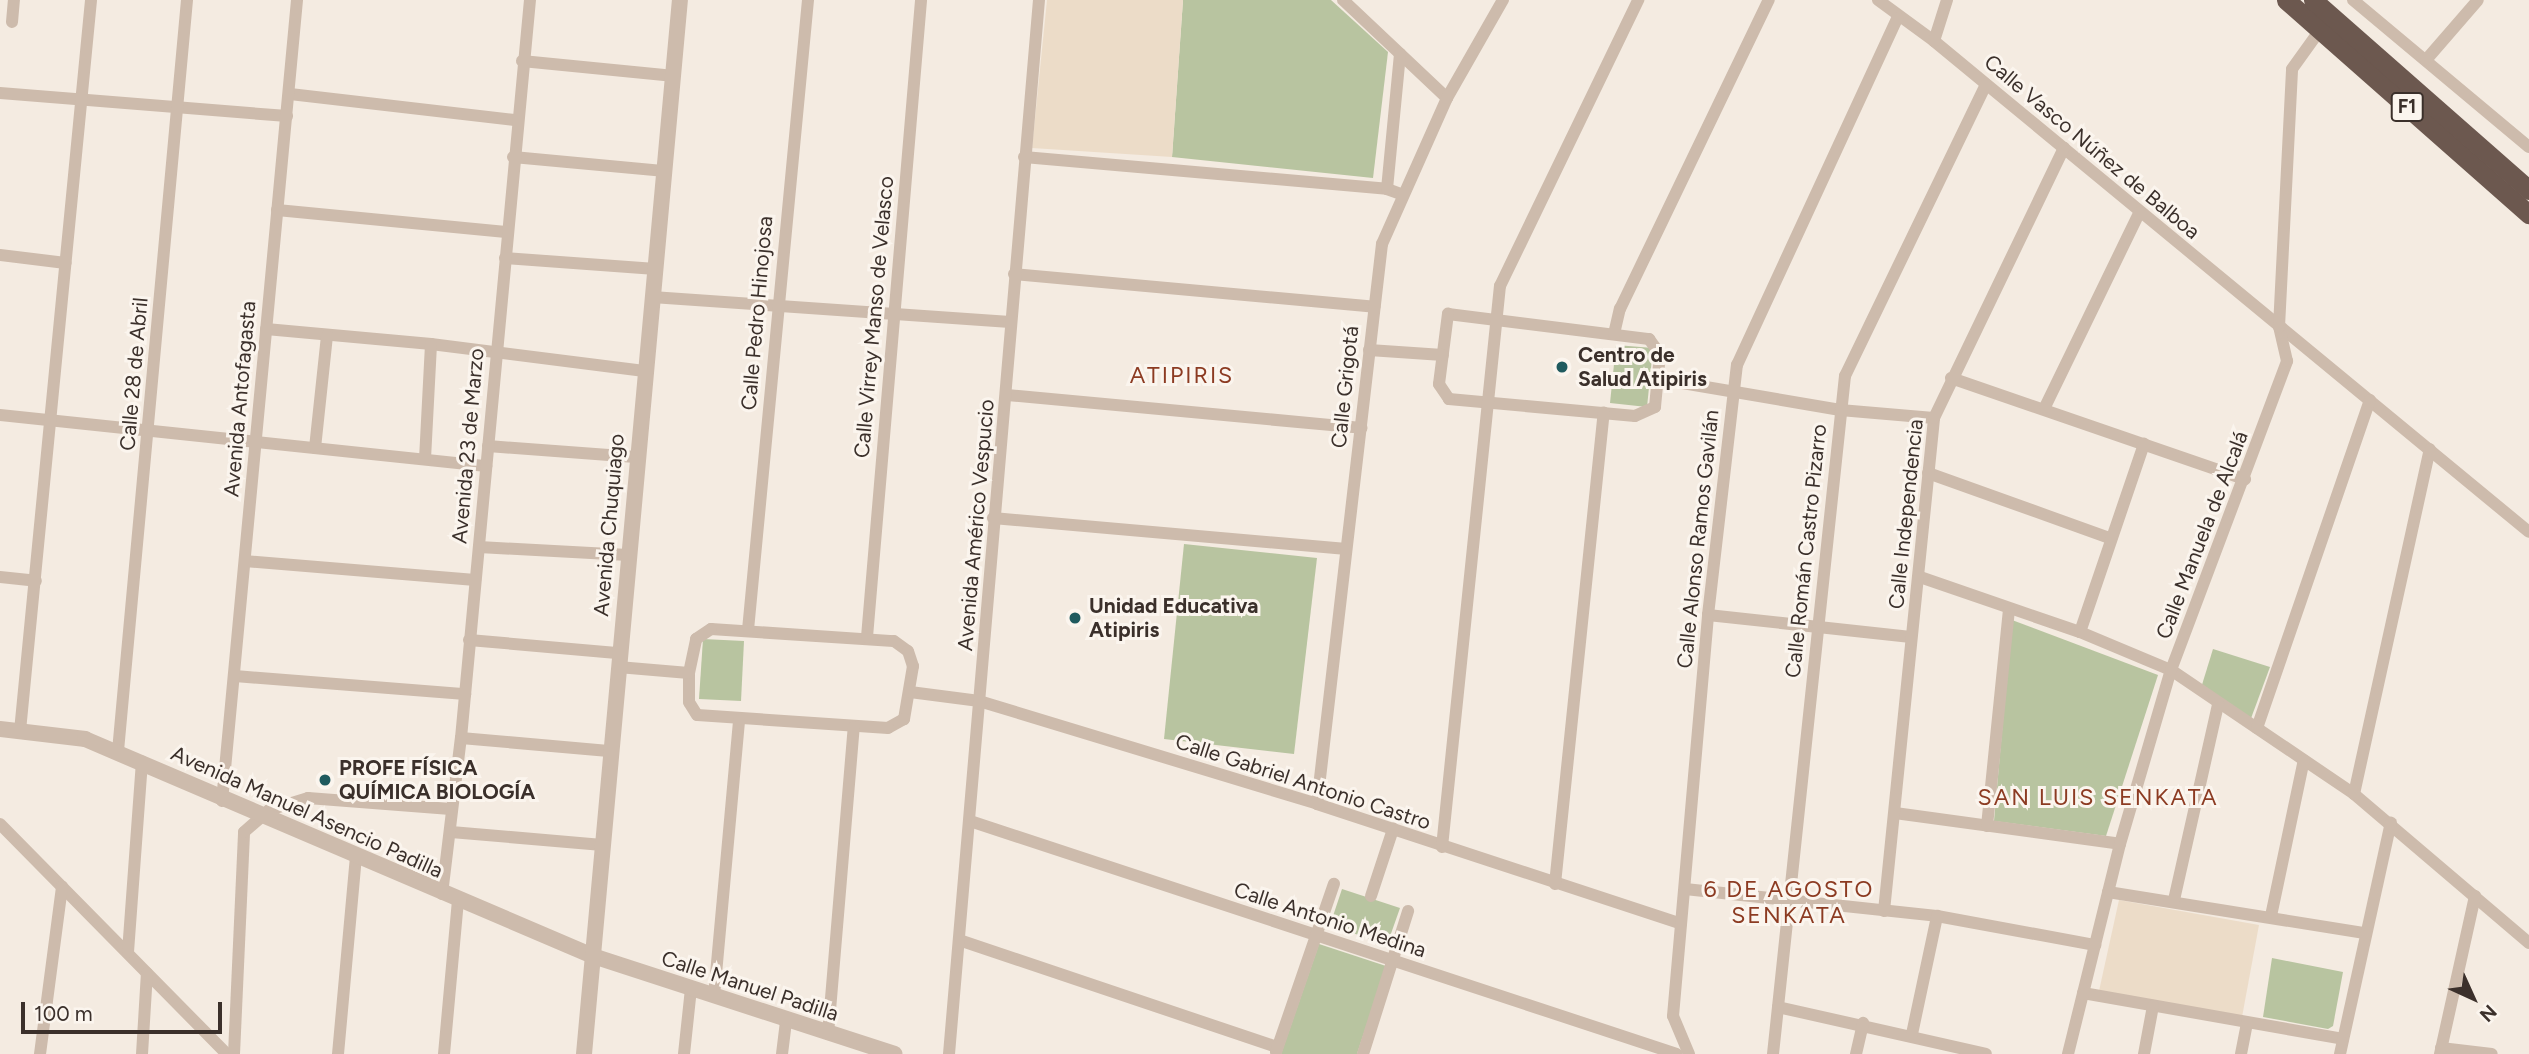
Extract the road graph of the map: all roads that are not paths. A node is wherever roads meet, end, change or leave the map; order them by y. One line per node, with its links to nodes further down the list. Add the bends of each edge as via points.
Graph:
1 (13, 0): 22 (street)
2 (91, 0): 33 (street)
3 (187, 0): 34 (street, Calle 28 de Abril)
4 (297, 0): 31 (street, Avenida Antofagasta)
5 (523, 0): 6 (street)
6 (530, 0): 27 (street, Avenida 23 de Marzo)
7 (680, 0): 28 (street, Avenida Chuquiago)
8 (808, 0): 55 (street, Calle Pedro Hinojosa)
9 (921, 0): 57 (street, Calle Virrey Manso de Velasco)
10 (1039, 0): 40 (street, Avenida Américo Vespucio)
11 (1343, 0): 25 (street)
12 (1503, 0): 32 (street, Calle Grigotá)
13 (1638, 0): 58 (street, via 1500,286)
14 (1769, 0): 62 (street, via 1620,309)
15 (1878, 0): 21 (street, Calle Vasco Núñez de Balboa)
16 (1947, 0): 24 (street)
17 (2286, 0): 23 (highway, F1)
18 (2313, 0): 43 (highway, F1)
19 (2353, 0): 26 (street)
20 (2478, 0): 26 (street)
21 (1897, 18): 24 (street, Calle Vasco Núñez de Balboa); 72 (street, Calle Alonso Ramos Gavilán, via 1741,349)
22 (12, 22)
23 (2320, 30): 47 (highway, F1); 60 (street, Calle Manuela de Alcalá, via 2292,69)
24 (1934, 41): 29 (street, Calle Vasco Núñez de Balboa)
25 (1400, 54): 32 (street); 42 (street)
26 (2426, 60): 37 (street)
27 (522, 61): 28 (street); 36 (street, Avenida 23 de Marzo)
28 (674, 76): 41 (street, Avenida Chuquiago)
29 (1986, 83): 38 (street, Calle Vasco Núñez de Balboa); 76 (street, Calle Román Castro Pizarro, via 1845,376)
30 (0, 93): 33 (street)
31 (290, 94): 35 (street, Avenida Antofagasta); 36 (street)
32 (1447, 98): 44 (street, Calle Grigotá)
33 (82, 101): 34 (street); 51 (street)
34 (178, 108): 35 (street); 82 (street, Calle 28 de Abril)
35 (287, 116): 45 (street, Avenida Antofagasta)
36 (516, 120): 39 (street, Avenida 23 de Marzo)
37 (2529, 146)
38 (2064, 148): 46 (street, Calle Vasco Núñez de Balboa); 69 (street, Calle Independencia)
39 (513, 157): 41 (street); 48 (street, Avenida 23 de Marzo)
40 (1024, 157): 42 (street); 53 (street, Avenida Américo Vespucio)
41 (665, 171): 52 (street, Avenida Chuquiago)
42 (1387, 189): 44 (street)
43 (2529, 190)
44 (1401, 194): 56 (street, Calle Grigotá, via 1382,244)
45 (276, 210): 48 (street); 61 (street, Avenida Antofagasta)
46 (2139, 214): 60 (street, Calle Vasco Núñez de Balboa); 75 (street)
47 (2529, 214)
48 (506, 232): 50 (street, Avenida 23 de Marzo)
49 (0, 255): 51 (street)
50 (505, 258): 52 (street); 66 (street, Avenida 23 de Marzo)
51 (66, 263): 80 (street)
52 (656, 269): 54 (street, Avenida Chuquiago)
53 (1014, 274): 56 (street); 59 (street, Avenida Américo Vespucio)
54 (652, 297): 55 (street); 68 (street, Avenida Chuquiago)
55 (776, 306): 57 (street); 107 (street, Calle Pedro Hinojosa)
56 (1374, 307): 65 (street, Calle Grigotá)
57 (893, 313): 59 (street); 109 (street, Calle Virrey Manso de Velasco)
58 (1498, 318): 62 (street); 67 (street, via 1448,314); 74 (street)
59 (1010, 322): 71 (street, Avenida Américo Vespucio)
60 (2279, 327): 73 (street, Calle Vasco Núñez de Balboa); 92 (street, Calle Manuela de Alcalá, via 2287,361)
61 (266, 329): 63 (street); 83 (street, Avenida Antofagasta)
62 (1614, 334): 70 (street, via 1655,344 1660,354)
63 (327, 336): 64 (street); 86 (street)
64 (431, 344): 66 (street); 89 (street)
65 (1369, 350): 67 (street); 81 (street, Calle Grigotá)
66 (494, 351): 68 (street); 85 (street, Avenida 23 de Marzo)
67 (1443, 355): 74 (street, via 1439,384 1443,395)
68 (646, 371): 88 (street, Avenida Chuquiago)
69 (1951, 378): 75 (street); 79 (street, Calle Independencia)
70 (1659, 379): 72 (street); 77 (street, via 1657,402 1650,413)
71 (1007, 394): 81 (street); 93 (street, Avenida Américo Vespucio)
72 (1734, 394): 76 (street); 105 (street, Calle Alonso Ramos Gavilán)
73 (2370, 400): 87 (street, Calle Vasco Núñez de Balboa); 122 (street)
74 (1490, 404): 77 (street); 144 (street)
75 (2045, 407): 84 (street)
76 (1840, 410): 79 (street); 106 (street, Calle Román Castro Pizarro)
77 (1604, 413): 147 (street)
78 (0, 415): 80 (street)
79 (1934, 418): 91 (street, Calle Independencia)
80 (49, 420): 82 (street); 103 (street)
81 (1361, 428): 97 (street, Calle Grigotá)
82 (148, 431): 83 (street); 126 (street, Calle 28 de Abril)
83 (257, 443): 86 (street); 99 (street, Avenida Antofagasta)
84 (2144, 444): 92 (street); 95 (street)
85 (488, 446): 88 (street); 90 (street, Avenida 23 de Marzo)
86 (314, 447): 89 (street)
87 (2430, 449): 94 (street, Calle Vasco Núñez de Balboa); 130 (street)
88 (636, 457): 98 (street, Avenida Chuquiago)
89 (425, 459): 90 (street)
90 (486, 466): 96 (street, Avenida 23 de Marzo)
91 (1928, 473): 95 (street); 101 (street, Calle Independencia)
92 (2245, 479): 113 (street, Calle Manuela de Alcalá)
93 (993, 518): 97 (street); 118 (street, Avenida Américo Vespucio)
94 (2529, 532)
95 (2110, 538): 108 (street)
96 (479, 547): 98 (street); 102 (street, Avenida 23 de Marzo)
97 (1344, 549): 132 (street, Calle Grigotá)
98 (628, 555): 112 (street, Avenida Chuquiago)
99 (244, 561): 102 (street); 115 (street, Avenida Antofagasta)
100 (0, 577): 103 (street)
101 (1920, 577): 104 (street); 110 (street, Calle Independencia)
102 (475, 580): 111 (street, Avenida 23 de Marzo)
103 (36, 582): 124 (street)
104 (2009, 609): 108 (street); 139 (street)
105 (1708, 615): 106 (street); 149 (street, Calle Alonso Ramos Gavilán)
106 (1816, 628): 110 (street); 156 (street, Calle Román Castro Pizarro)
107 (748, 630): 109 (street); 114 (street, via 702,633 693,648)
108 (2080, 632): 113 (street)
109 (867, 637): 116 (street, via 894,641 908,651 913,666)
110 (1911, 638): 134 (street, Calle Independencia)
111 (469, 640): 112 (street); 117 (street, Avenida 23 de Marzo)
112 (618, 660): 114 (street); 127 (street, Avenida Chuquiago)
113 (2171, 670): 119 (street); 142 (street, Calle Manuela de Alcalá)
114 (689, 673): 120 (street, via 688,702 697,715)
115 (235, 676): 117 (street); 131 (street, Avenida Antofagasta)
116 (910, 692): 118 (street, Calle Gabriel Antonio Castro); 121 (street, via 904,719 895,727)
117 (464, 694): 125 (street, Avenida 23 de Marzo)
118 (979, 701): 132 (street, Calle Gabriel Antonio Castro); 136 (street, Avenida Américo Vespucio)
119 (2218, 704): 122 (street); 155 (street)
120 (738, 720): 121 (street); 173 (street)
121 (854, 727): 179 (street)
122 (2257, 728): 128 (street)
123 (0, 729): 124 (street, Avenida Manuel Asencio Padilla)
124 (20, 731): 126 (street, Avenida Manuel Asencio Padilla, via 85,739)
125 (461, 738): 127 (street); 133 (street, Avenida 23 de Marzo)
126 (118, 751): 129 (street, Avenida Manuel Asencio Padilla)
127 (611, 751): 143 (street, Avenida Chuquiago)
128 (2304, 760): 130 (street); 160 (street)
129 (142, 762): 131 (street, Avenida Manuel Asencio Padilla); 167 (street)
130 (2354, 794): 138 (street)
131 (222, 801): 135 (street, Avenida Manuel Asencio Padilla)
132 (1317, 804): 140 (street, Calle Gabriel Antonio Castro)
133 (452, 809): 135 (street, via 308,798 280,804); 141 (street, Avenida 23 de Marzo)
134 (1895, 813): 139 (street); 158 (street, Calle Independencia)
135 (258, 817): 145 (street, Avenida Manuel Asencio Padilla); 188 (street, via 244,832)
136 (970, 821): 163 (street, Calle Antonio Medina); 164 (street, Avenida Américo Vespucio)
137 (0, 824): 148 (street)
138 (2391, 824): 153 (street); 162 (street)
139 (1987, 826): 142 (street)
140 (1393, 829): 144 (street, Calle Gabriel Antonio Castro); 152 (street)
141 (451, 832): 143 (street); 151 (street, Avenida 23 de Marzo)
142 (2120, 844): 150 (street, Calle Manuela de Alcalá)
143 (602, 845): 168 (street, Avenida Chuquiago)
144 (1442, 847): 147 (street, Calle Gabriel Antonio Castro)
145 (356, 857): 151 (street, Avenida Manuel Asencio Padilla); 189 (street)
146 (1334, 884): 163 (street)
147 (1555, 884): 161 (street, Calle Gabriel Antonio Castro)
148 (62, 886): 167 (street); 185 (street)
149 (1685, 889): 156 (street); 161 (street, Calle Alonso Ramos Gavilán)
150 (2108, 892): 155 (street); 166 (street, Calle Manuela de Alcalá)
151 (442, 894): 154 (street, Avenida Manuel Asencio Padilla)
152 (1370, 896)
153 (2475, 896): 165 (street); 184 (street)
154 (458, 899): 168 (street, Avenida Manuel Asencio Padilla); 190 (street)
155 (2174, 900): 160 (street)
156 (1789, 902): 158 (street); 175 (street, Calle Román Castro Pizarro)
157 (1408, 911): 169 (street)
158 (1884, 911): 159 (street)
159 (1937, 916): 166 (street); 180 (street)
160 (2271, 916): 162 (street)
161 (1681, 924): 198 (street, Calle Alonso Ramos Gavilán, via 1673,1016)
162 (2365, 933): 181 (street)
163 (1314, 935): 169 (street, Calle Antonio Medina); 182 (street)
164 (959, 940): 182 (street); 195 (street, Avenida Américo Vespucio)
165 (2529, 943)
166 (2095, 945): 172 (street, Calle Manuela de Alcalá)
167 (128, 952): 170 (street)
168 (593, 956): 171 (street, Calle Manuel Padilla); 191 (street, Avenida Chuquiago)
169 (1394, 960): 196 (street); 197 (street, Calle Antonio Medina)
170 (147, 973): 186 (street); 187 (street)
171 (691, 988): 173 (street, Calle Manuel Padilla); 192 (street)
172 (2083, 993): 174 (street); 202 (street, Calle Manuela de Alcalá)
173 (714, 996): 176 (street, Calle Manuel Padilla)
174 (2153, 1006): 178 (street); 203 (street)
175 (1778, 1007): 177 (street); 199 (street, Calle Román Castro Pizarro)
176 (786, 1020): 179 (street, Calle Manuel Padilla); 193 (street)
177 (1863, 1023): 180 (street); 200 (street)
178 (2247, 1023): 181 (street); 204 (street)
179 (828, 1034): 194 (street, Calle Manuel Padilla)
180 (1912, 1034): 183 (street)
181 (2343, 1039): 205 (street)
182 (1276, 1050)
183 (1960, 1050): 201 (street)
184 (2440, 1051): 206 (street)
185 (40, 1054)
186 (142, 1054)
187 (227, 1054)
188 (234, 1054)
189 (338, 1054)
190 (444, 1054)
191 (584, 1054)
192 (684, 1054)
193 (782, 1054)
194 (894, 1054)
195 (949, 1054)
196 (1363, 1054)
197 (1677, 1054)
198 (1689, 1054)
199 (1773, 1054)
200 (1856, 1054)
201 (1986, 1054)
202 (2068, 1054)
203 (2144, 1054)
204 (2241, 1054)
205 (2340, 1054)
206 (2492, 1054)

